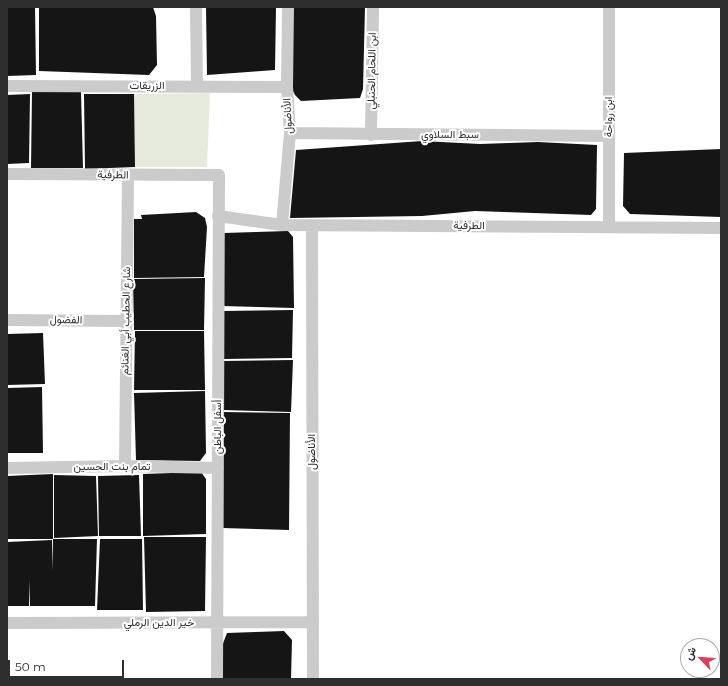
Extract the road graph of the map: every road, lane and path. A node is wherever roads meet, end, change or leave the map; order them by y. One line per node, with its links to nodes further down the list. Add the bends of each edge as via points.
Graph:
1 (196, 7): 6 (street)
2 (288, 7): 7 (street, الأناضول)
3 (373, 7): 9 (street, ابن اللحام الحنبلي)
4 (609, 7): 10 (street, ابن رواحة)
5 (7, 86): 6 (street, الزريقات)
6 (197, 86): 7 (street, الزريقات)
7 (286, 87): 8 (street, الأناضول)
8 (290, 133): 9 (street, سبط السلاوي); 15 (street, الأناضول)
9 (371, 135): 10 (street, سبط السلاوي)
10 (609, 136): 17 (street, ابن رواحة)
11 (7, 174): 12 (street, الطرفية)
12 (128, 175): 13 (street, الطرفية); 20 (street, شارع الحطيب أبي الغنائم)
13 (219, 175): 14 (street, أسفل الباطن)
14 (218, 216): 15 (street, الطرفية); 23 (street, أسفل الباطن)
15 (282, 225): 16 (street, الطرفية)
16 (312, 226): 17 (street, الطرفية); 24 (street, الأناضول)
17 (609, 227): 18 (street, الطرفية)
18 (721, 228)
19 (7, 320): 20 (street, الفضول)
20 (125, 321): 21 (street, شارع الحطيب أبي الغنائم)
21 (125, 466): 22 (street, تمام بنت الحسين); 23 (street, تمام بنت الحسين)
22 (7, 468)
23 (218, 468): 26 (street, أسفل الباطن)
24 (311, 622): 26 (street, خير الدين الرملي); 28 (street, الأناضول)
25 (7, 623): 26 (street, خير الدين الرملي)
26 (216, 624): 27 (street, أسفل الباطن)
27 (217, 679)
28 (313, 679)

